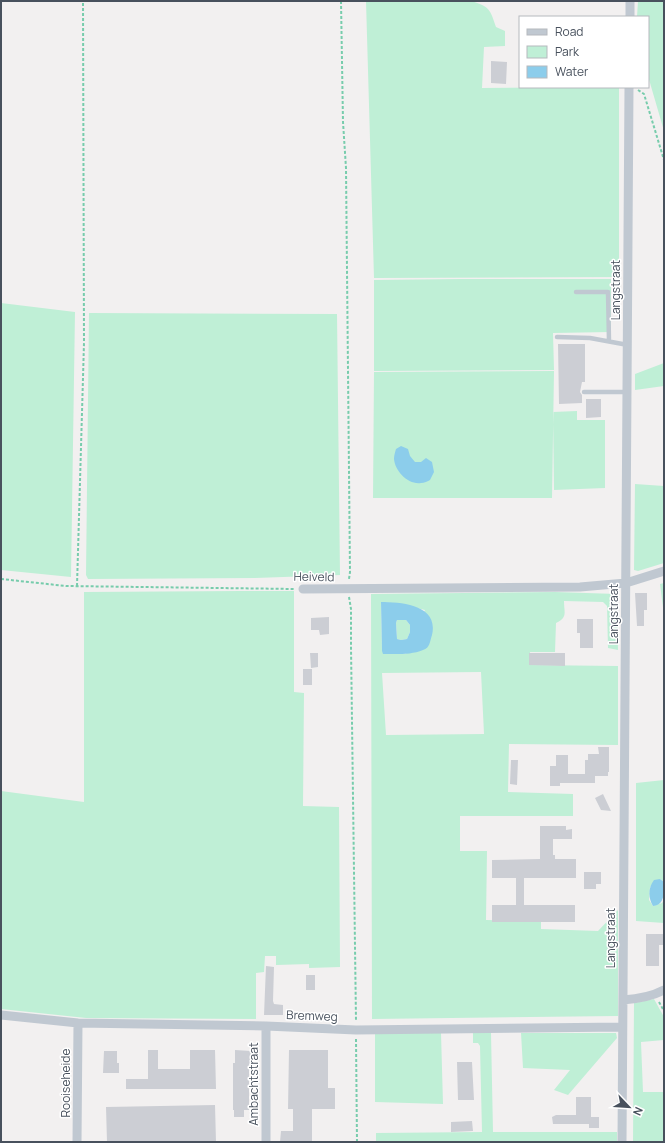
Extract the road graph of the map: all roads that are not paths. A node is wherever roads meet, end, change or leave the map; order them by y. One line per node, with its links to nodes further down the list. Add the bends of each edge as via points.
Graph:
1 (630, 1): 2 (street)
2 (630, 16)
3 (630, 88): 7 (street, Langstraat)
4 (576, 292): 6 (lane, via 608,292)
5 (557, 337): 6 (lane)
6 (609, 341): 7 (lane)
7 (628, 345): 9 (street, Langstraat)
8 (584, 392): 9 (lane)
9 (627, 392): 11 (street, Langstraat)
10 (664, 571): 11 (street, Heiveld)
11 (626, 583): 12 (street, Heiveld, via 580,587); 14 (street, Langstraat)
12 (303, 589)
13 (664, 990): 14 (street, via 645,997)
14 (623, 1000): 18 (street, Langstraat)
15 (1, 1015): 16 (street, Bremweg)
16 (78, 1023): 17 (street, Bremweg); 19 (street, Rooiseheide)
17 (266, 1026): 18 (street, Bremweg, via 356,1030); 20 (street, Ambachtstraat)
18 (622, 1027): 21 (street, Langstraat)
19 (77, 1142)
20 (266, 1142)
21 (622, 1142)

